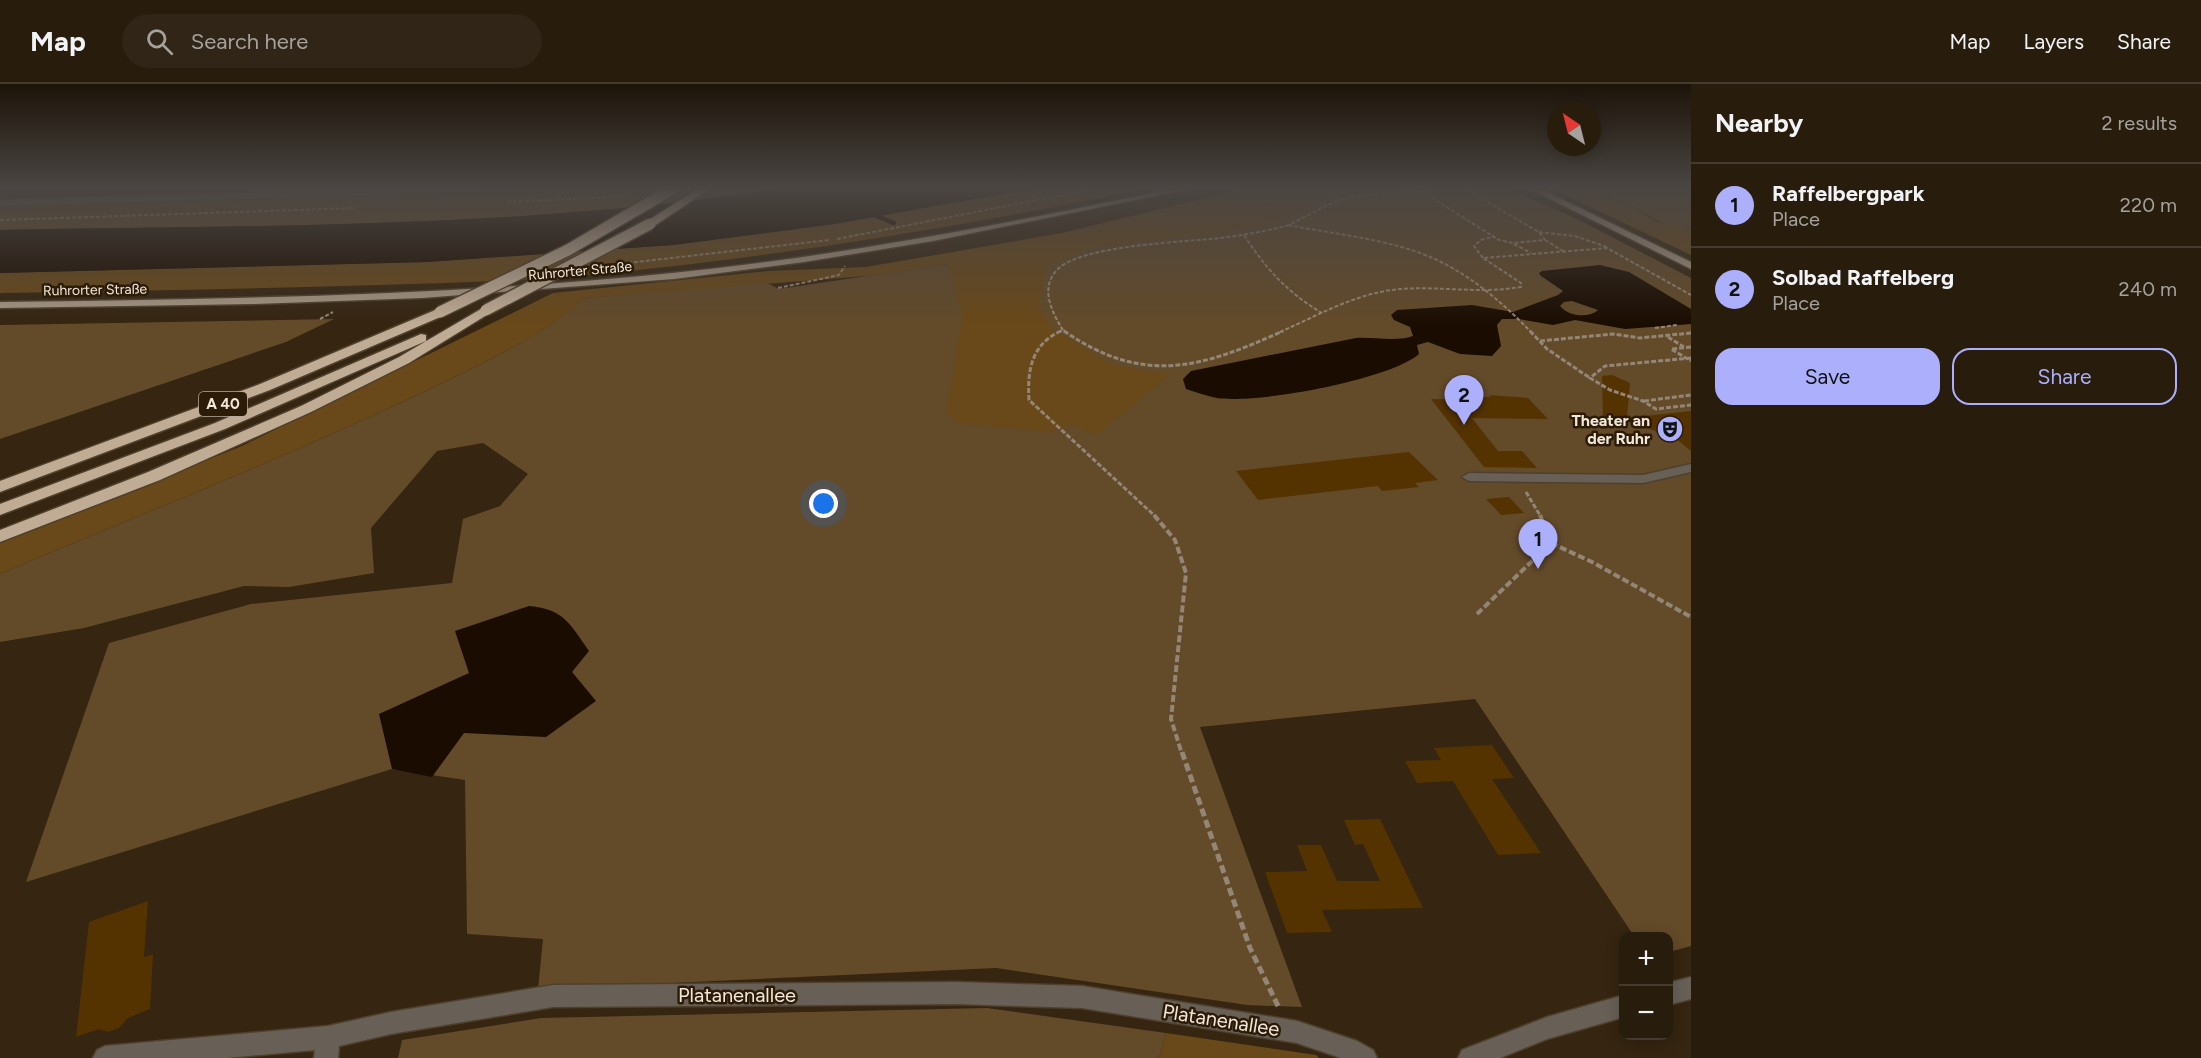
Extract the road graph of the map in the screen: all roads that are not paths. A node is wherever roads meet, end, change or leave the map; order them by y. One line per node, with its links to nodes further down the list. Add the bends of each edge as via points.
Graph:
1 (596, 233): 10 (highway, A 40, bridge, via 440,312 266,387)
2 (632, 233): 7 (highway, A 40, bridge)
3 (967, 233): 6 (main road, Ruhrorter Straße, via 673,276 489,291)
4 (1625, 233): 5 (main road)
5 (1691, 266)
6 (0, 305)
7 (486, 310): 11 (highway, A 40, via 220,426); 12 (highway, via 405,359 251,433)
8 (1691, 468): 9 (street, via 1643,480)
9 (1469, 477)
10 (1, 487)
11 (0, 510)
12 (0, 536)
13 (1691, 988): 14 (street)
14 (1673, 993)
15 (1619, 1007): 19 (street, via 1547,1028)
16 (327, 1047): 17 (street, Platanenallee); 18 (street, Platanenallee, via 391,1023 553,996 944,993 1082,997 1297,1032 1349,1048)
17 (105, 1058)
18 (1365, 1058)
19 (1470, 1058)

